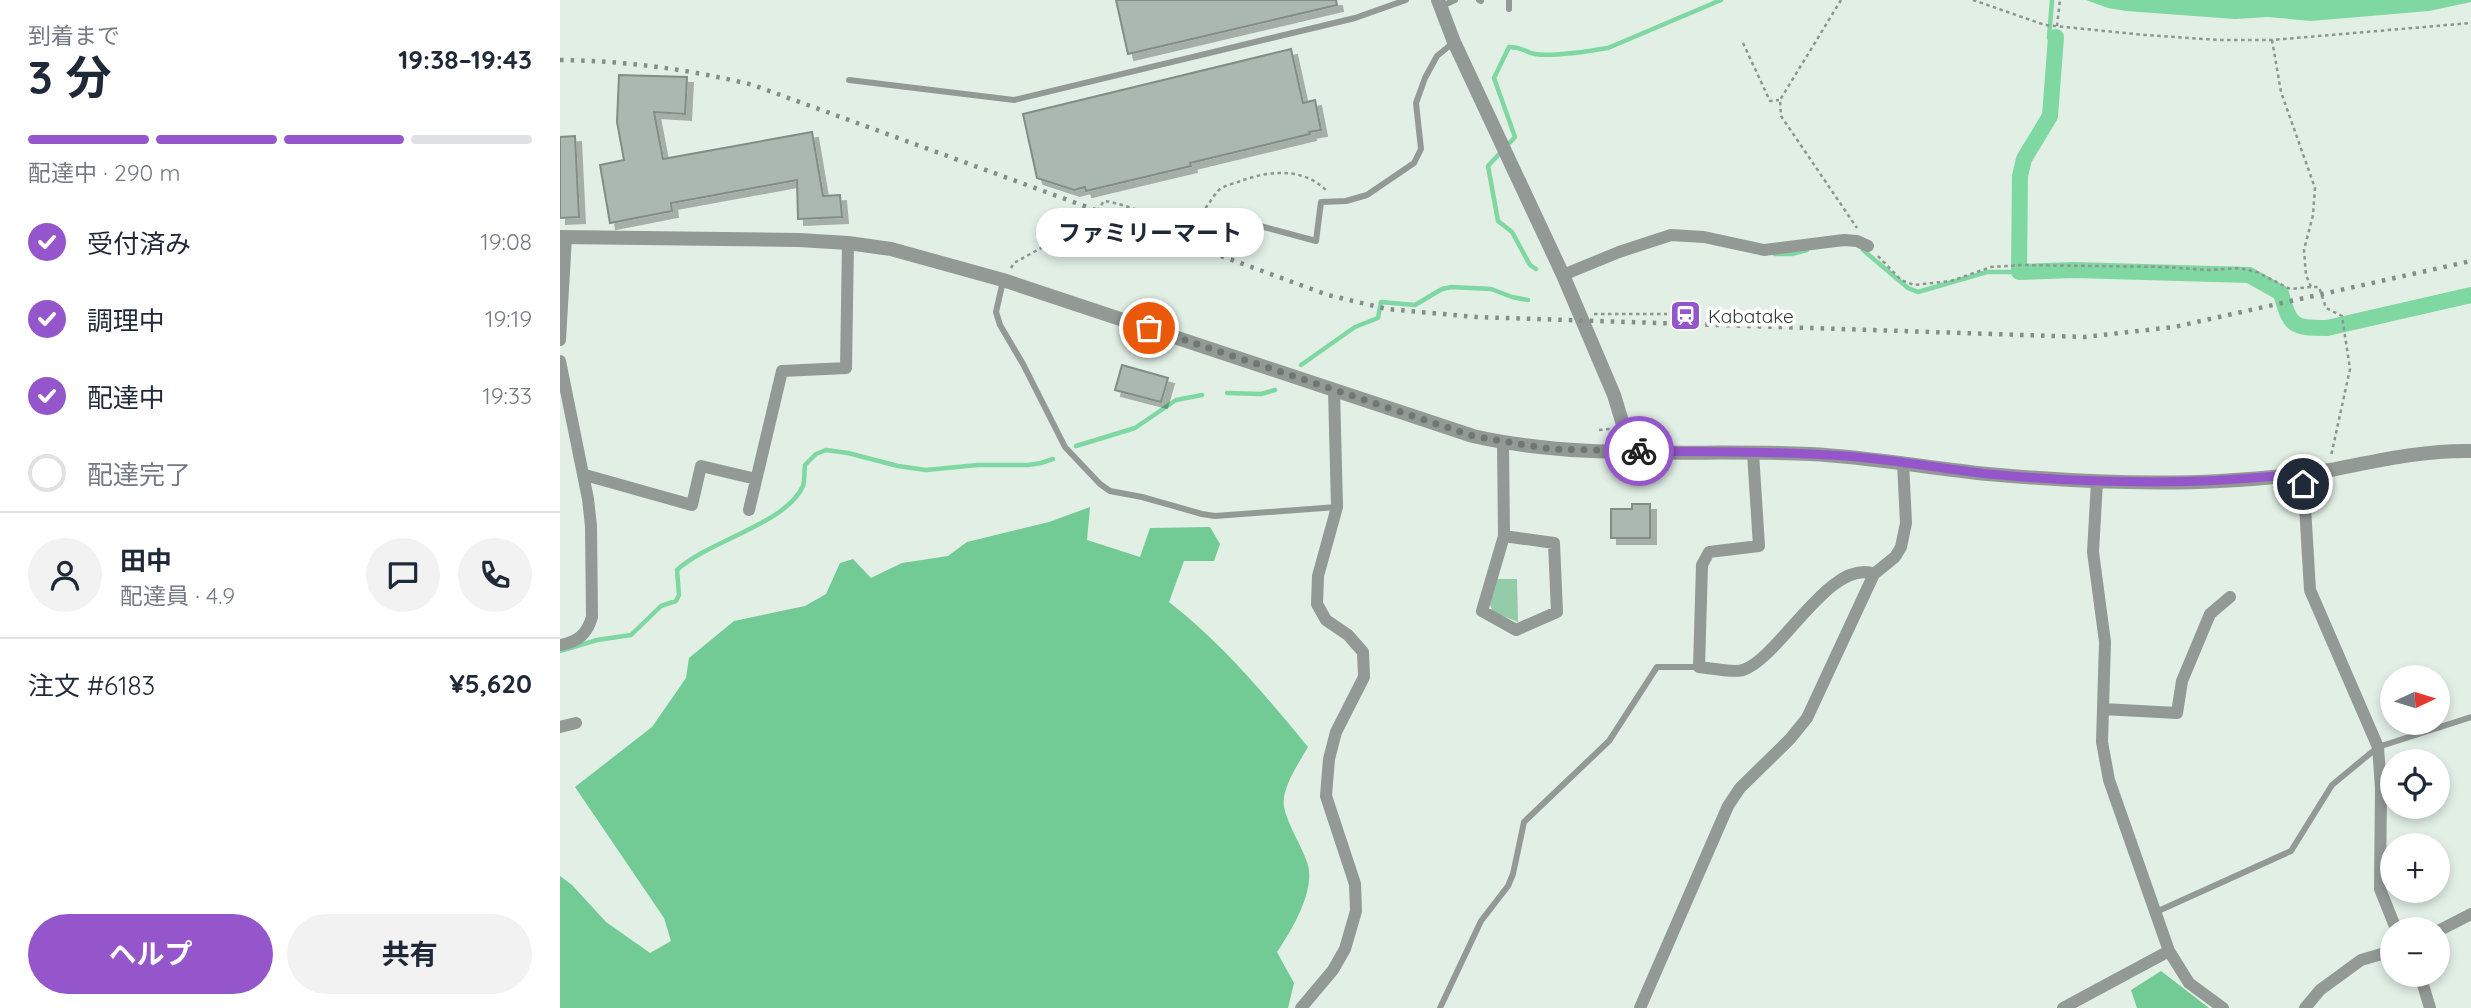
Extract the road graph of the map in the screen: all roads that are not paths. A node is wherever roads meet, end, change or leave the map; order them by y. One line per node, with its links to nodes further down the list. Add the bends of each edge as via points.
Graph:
1 (1406, 0): 7 (lane, via 1355,19 1014,100)
2 (1455, 0): 4 (lane)
3 (1509, 0): 5 (lane)
4 (1439, 3): 6 (street)
5 (1509, 9)
6 (1454, 42): 8 (lane, via 1437,56 1420,90 1416,103 1421,149 1414,163 1367,195 1321,202 1316,241); 12 (street)
7 (849, 80)
8 (1245, 222)
9 (563, 237): 10 (street); 14 (street)
10 (848, 243): 13 (street, via 891,249); 24 (street, via 846,369 782,371)
11 (1868, 246): 12 (street, via 1844,240 1764,250 1671,235)
12 (1563, 275): 18 (street, via 1615,395)
13 (1003, 281): 16 (street); 26 (lane, via 996,312 1000,325 1065,447 1110,491 1215,516)
14 (560, 340)
15 (560, 361): 23 (street)
16 (1334, 390): 17 (street); 26 (street)
17 (1503, 442): 18 (street, via 1550,449); 28 (street)
18 (1628, 450): 20 (street)
19 (2471, 451): 22 (street, via 2419,453)
20 (1754, 453): 21 (street); 32 (street, via 1759,546 1709,552 1702,565)
21 (1903, 463): 25 (street); 29 (street, via 1904,536 1895,557)
22 (2303, 473): 25 (street, via 2222,481); 37 (street, via 2310,590)
23 (585, 475): 24 (street, via 692,505 701,466); 31 (street, via 592,617 580,638)
24 (756, 479): 27 (street)
25 (2097, 482): 33 (street, via 2093,552 2105,642)
26 (1337, 507): 45 (street, via 1318,576 1317,604 1326,620 1363,652 1364,677 1336,732 1326,796 1355,884 1356,911 1345,949)
27 (749, 510)
28 (1504, 536): 28 (street, via 1482,611 1516,630 1557,612 1555,543)
29 (1874, 574): 32 (street, via 1865,570 1844,578 1802,614 1763,657 1742,671); 47 (street, via 1807,718 1728,806)
30 (2230, 597): 33 (street, via 2210,614 2182,681 2177,713)
31 (560, 645)
32 (1699, 667): 46 (lane, via 1657,667 1609,741 1524,822 1508,886 1481,921)
33 (2103, 709): 38 (street, via 2102,742 2109,780)
34 (2471, 718): 37 (lane)
35 (576, 723): 36 (street)
36 (560, 727)
37 (2378, 747): 38 (lane, via 2332,785 2291,851); 40 (street, via 2381,889)
38 (2154, 913): 42 (street)
39 (2471, 914): 41 (street)
40 (2392, 917)
41 (2450, 924)
42 (2169, 951): 48 (street); 49 (street, via 2189,983)
43 (2380, 954): 50 (street, via 2361,960 2320,990)
44 (2424, 987): 51 (street)
45 (1301, 1008)
46 (1440, 1008)
47 (1640, 1008)
48 (2063, 1008)
49 (2223, 1008)
50 (2305, 1008)
51 (2430, 1008)

